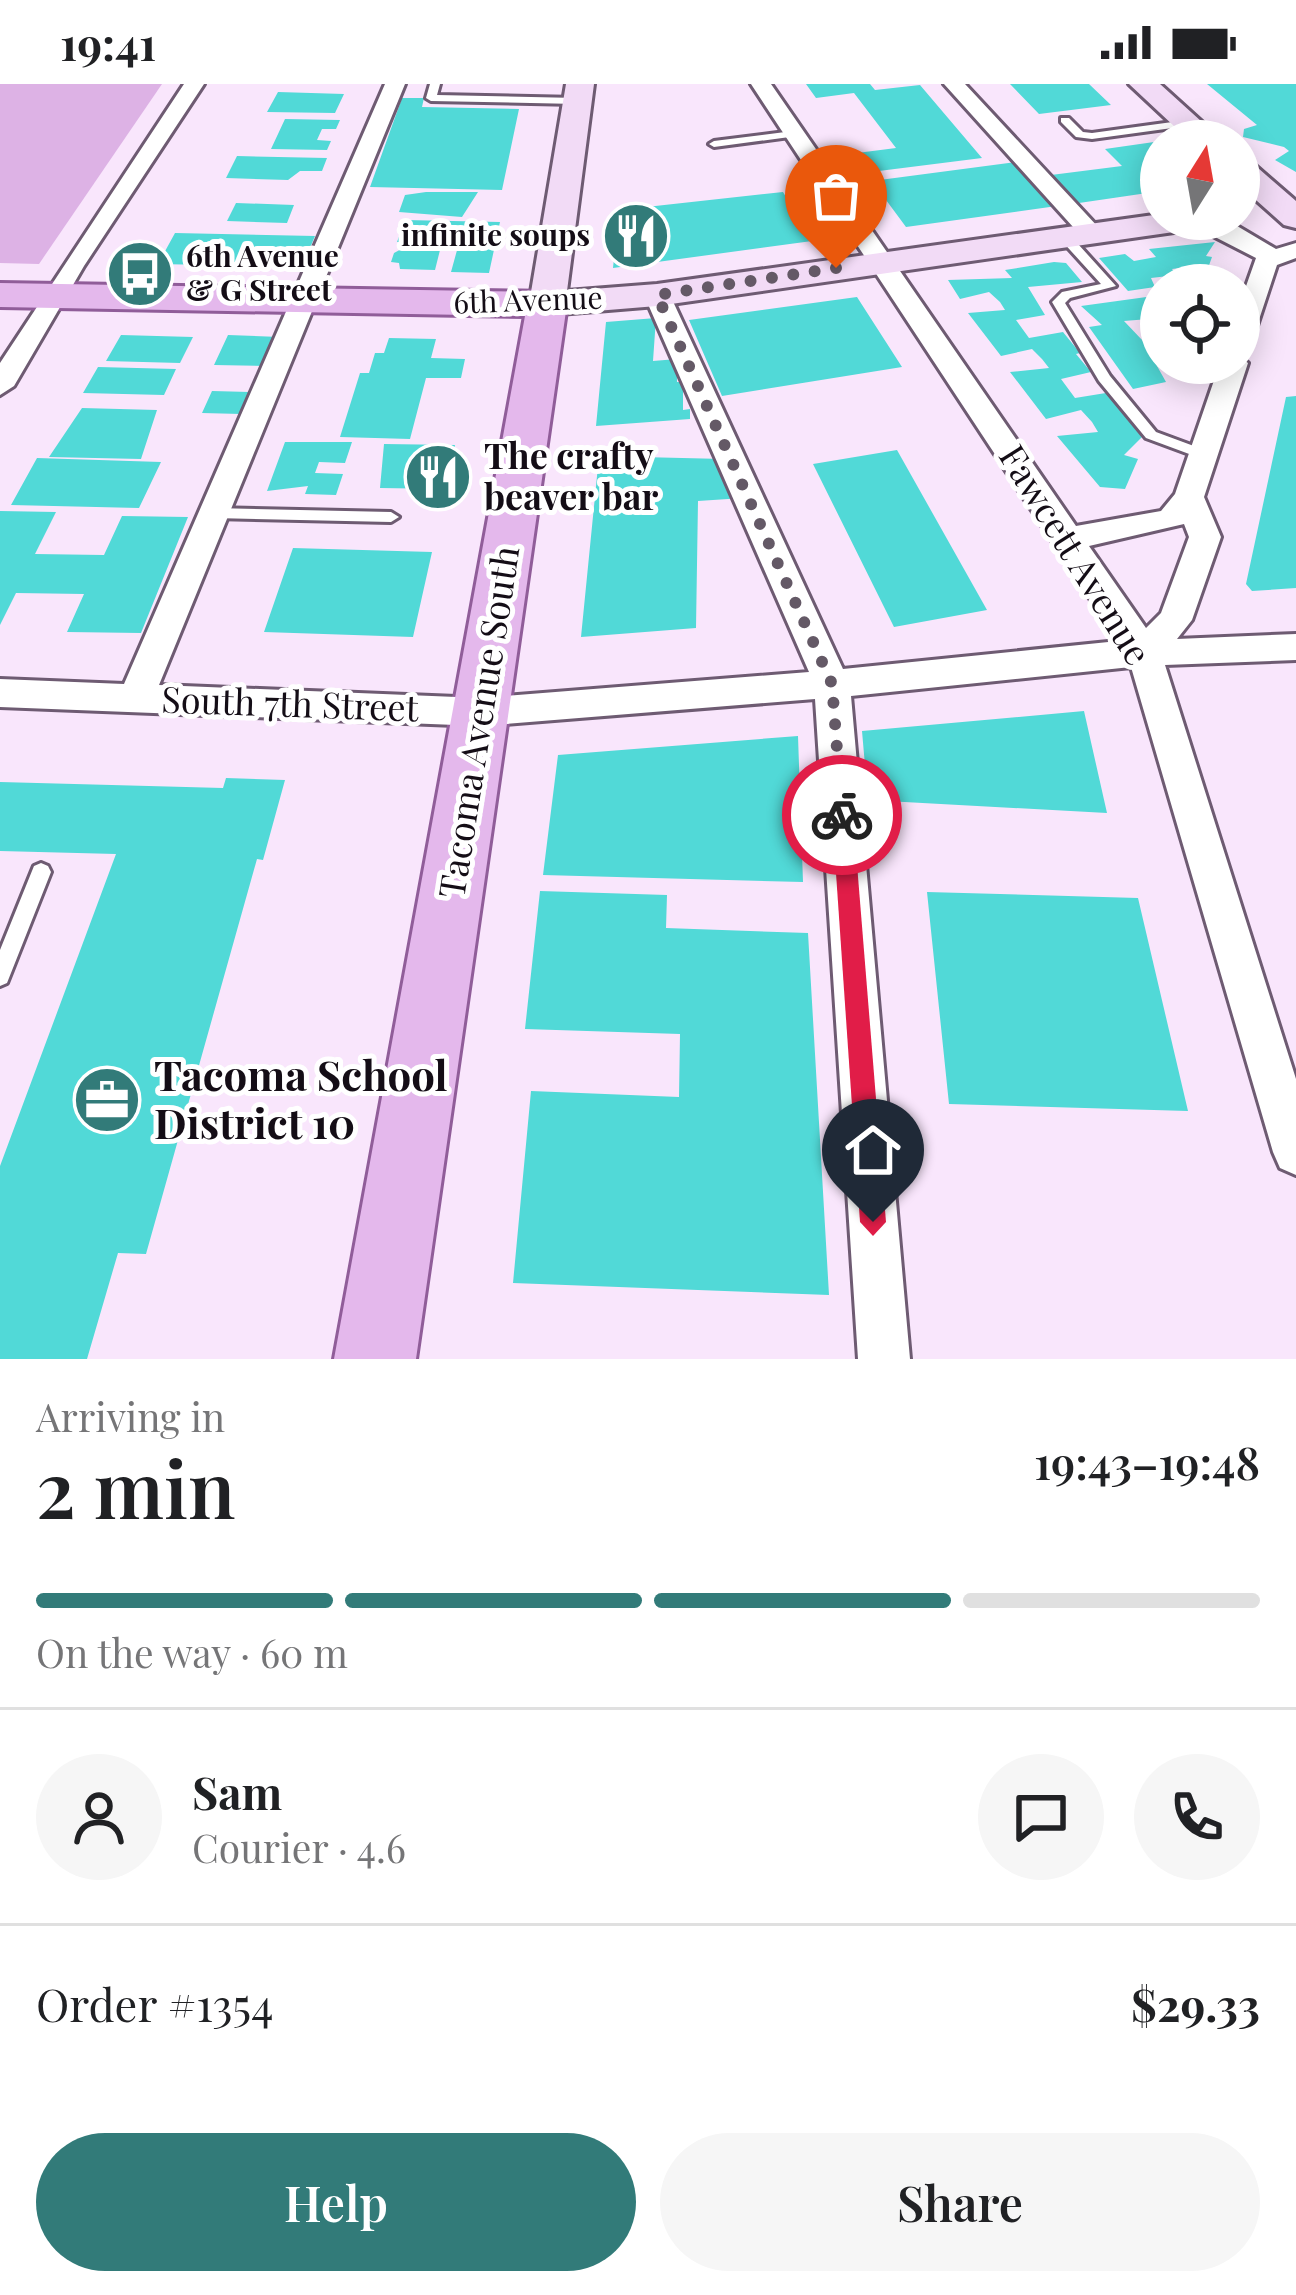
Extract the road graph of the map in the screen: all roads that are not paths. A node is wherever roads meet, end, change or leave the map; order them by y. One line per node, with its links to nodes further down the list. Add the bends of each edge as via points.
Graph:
1 (194, 84): 23 (street)
2 (395, 84): 24 (street)
3 (435, 84): 7 (lane, via 431,98)
4 (761, 84): 10 (street, Fawcett Avenue)
5 (954, 84): 17 (street)
6 (1143, 84): 9 (street)
7 (579, 93): 26 (street, Tacoma Avenue South)
8 (1065, 120): 11 (lane, via 1080,135)
9 (1184, 120)
10 (793, 134): 12 (lane); 20 (street, Fawcett Avenue)
11 (1140, 134)
12 (714, 144)
13 (1260, 185): 14 (street)
14 (1291, 209): 15 (street)
15 (1260, 211)
16 (1140, 226): 17 (street, 6th Avenue)
17 (1078, 235): 20 (street, 6th Avenue); 29 (lane, via 1110,286 1058,302 1151,435)
18 (1254, 240): 19 (street)
19 (1284, 253): 25 (street)
20 (879, 261): 22 (street, 6th Avenue); 33 (street, Fawcett Avenue)
21 (0, 295): 23 (main road, 6th Avenue)
22 (657, 295): 26 (street, 6th Avenue); 36 (street)
23 (54, 296): 24 (main road, 6th Avenue); 28 (street)
24 (301, 302): 26 (main road, 6th Avenue); 31 (street)
25 (1260, 303)
26 (547, 304): 39 (main road, Tacoma Avenue South)
27 (1227, 384): 29 (street)
28 (0, 386)
29 (1205, 455): 30 (street)
30 (1189, 497): 33 (street, via 1171,520); 35 (street, via 1205,537 1175,620)
31 (214, 513): 32 (lane); 38 (street)
32 (391, 517)
33 (1071, 538): 35 (street, Fawcett Avenue)
34 (1296, 646): 35 (street, South 7th Street)
35 (1143, 651): 36 (street, South 7th Street); 42 (street, Fawcett Avenue)
36 (832, 684): 39 (street, South 7th Street); 44 (street)
37 (0, 693): 38 (street, South 7th Street)
38 (136, 698): 39 (street, South 7th Street)
39 (482, 712): 43 (main road, Tacoma Avenue South)
40 (41, 872): 41 (lane)
41 (0, 976)
42 (1296, 1151)
43 (376, 1359)
44 (884, 1359)

